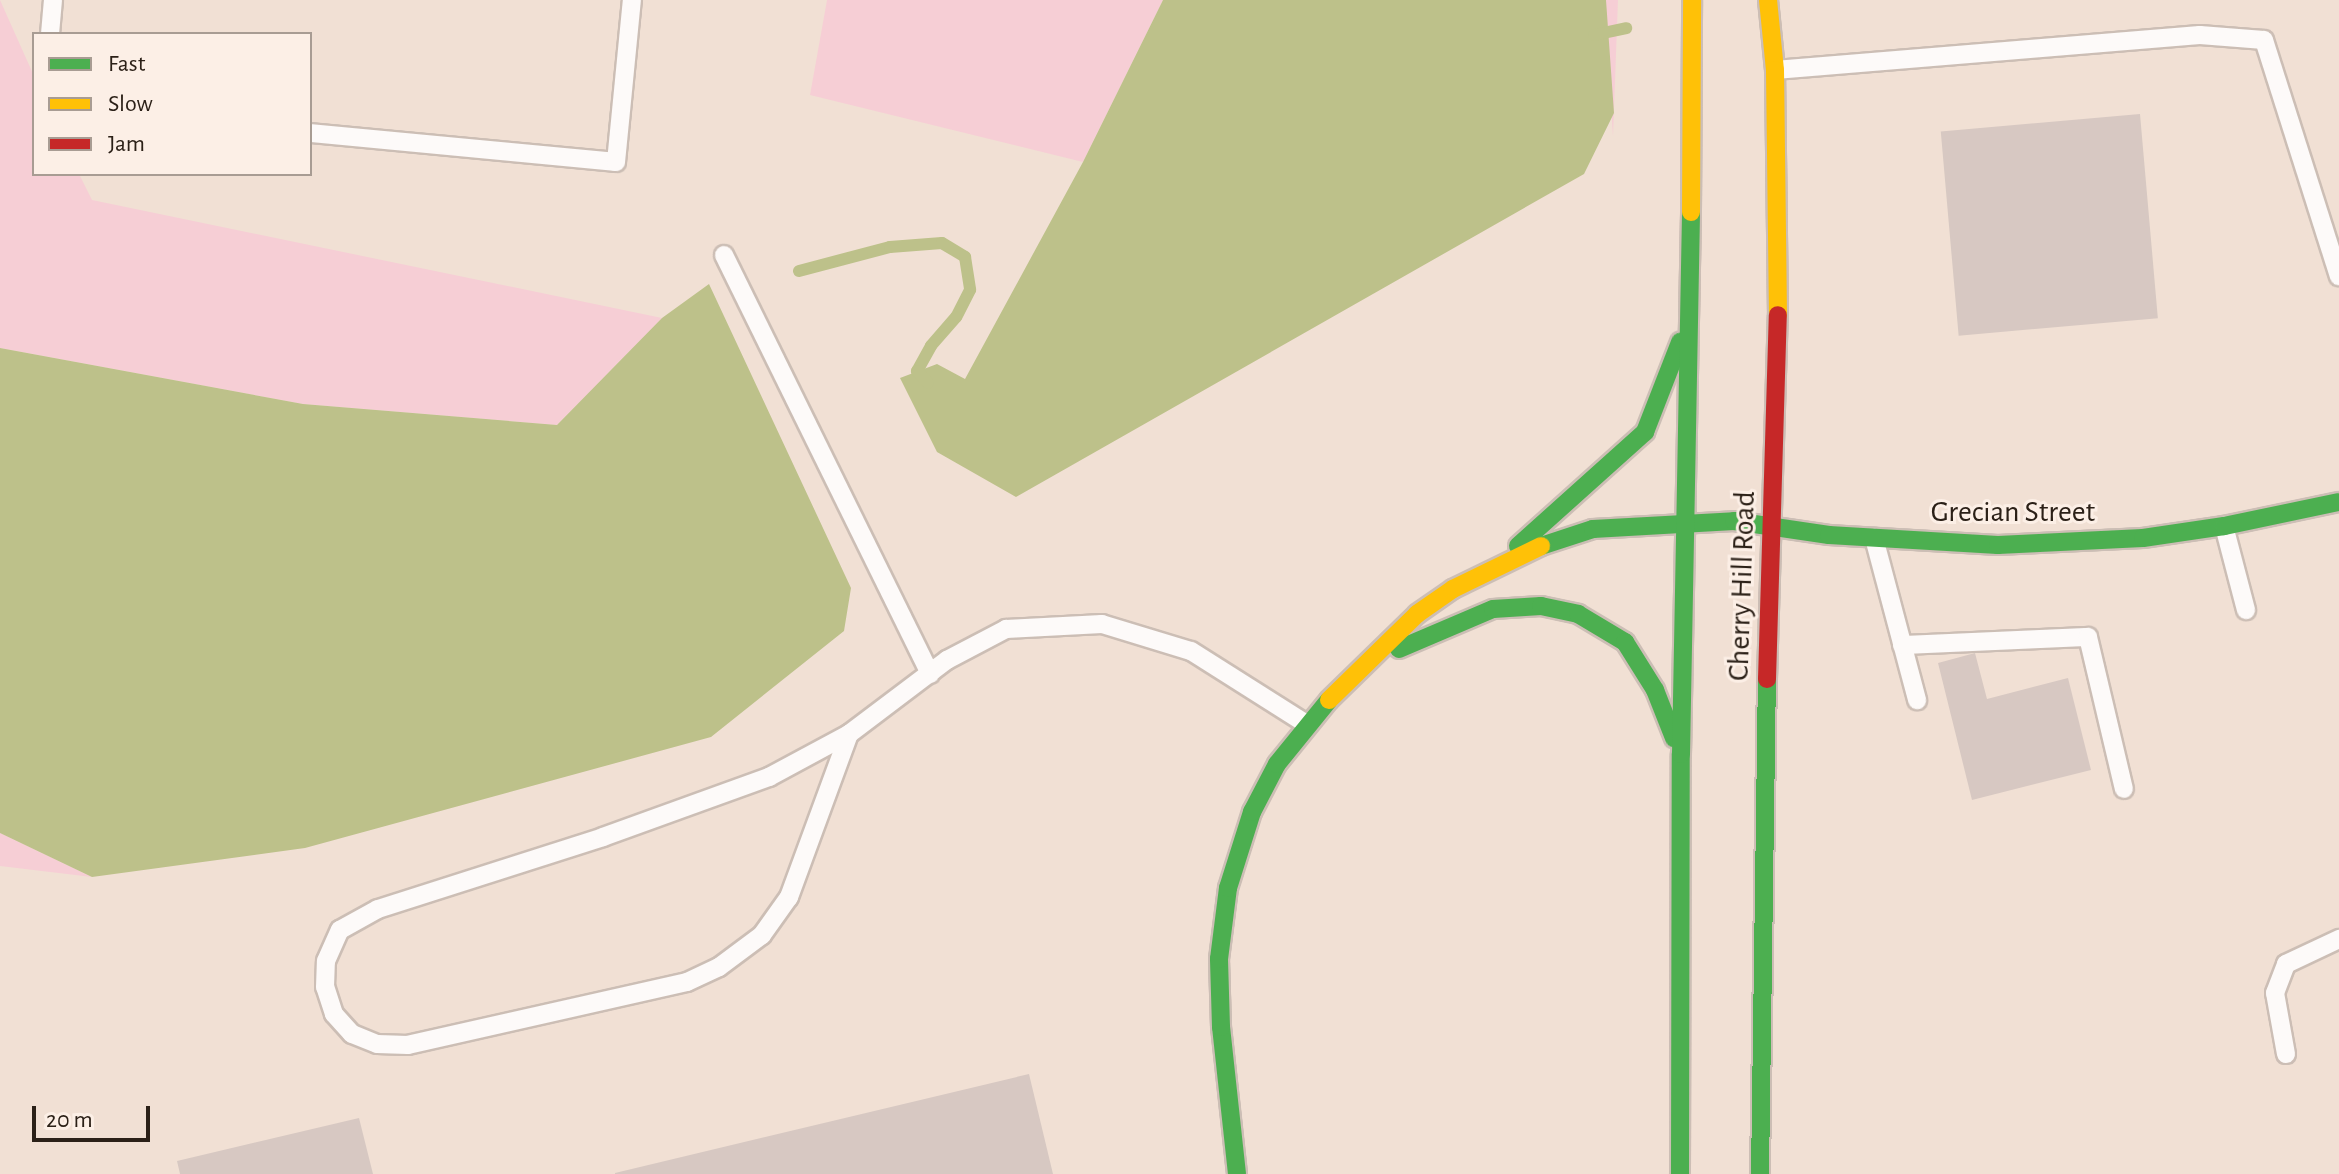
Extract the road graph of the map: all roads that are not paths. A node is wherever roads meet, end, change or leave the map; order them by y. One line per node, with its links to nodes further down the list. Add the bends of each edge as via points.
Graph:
1 (53, 0): 5 (lane)
2 (632, 0): 7 (lane, via 616,162)
3 (1692, 0): 10 (main road, Cherry Hill Road)
4 (1768, 0): 6 (main road, Cherry Hill Road)
5 (50, 32)
6 (1775, 70): 9 (lane, via 2200,35 2264,40); 14 (main road, Cherry Hill Road, via 1779,360)
7 (312, 133)
8 (724, 255): 20 (lane)
9 (2339, 276)
10 (1691, 314): 12 (main road, Cherry Hill Road); 16 (main road, via 1645,432)
11 (2339, 502): 13 (main road, Grecian Street)
12 (1685, 522): 14 (main road, Grecian Street, via 1734,521); 16 (main road, Grecian Street, via 1593,529); 24 (main road, Cherry Hill Road)
13 (2224, 526): 15 (main road, Grecian Street, via 2143,538 1998,545); 17 (lane)
14 (1770, 529): 15 (main road, Grecian Street); 30 (main road, Cherry Hill Road)
15 (1874, 538): 18 (lane)
16 (1495, 566): 19 (main road, via 1417,614)
17 (2246, 610)
18 (1902, 645): 21 (lane); 25 (lane, via 2088,637)
19 (1358, 669): 22 (main road); 24 (main road, via 1493,609 1541,606 1578,614 1625,642 1655,690)
20 (930, 674): 22 (lane, via 1006,629 1102,624 1191,651); 23 (lane)
21 (1917, 700)
22 (1308, 725): 28 (main road, via 1277,764 1252,812 1228,888 1219,959 1221,1027)
23 (849, 734): 23 (lane, via 769,777 695,806 378,909 340,930 326,961 325,987 334,1014 352,1034 377,1044 408,1045 687,982 719,967 762,935 789,897)
24 (1681, 754): 29 (main road, Cherry Hill Road)
25 (2124, 789)
26 (2339, 939): 27 (lane, via 2286,964 2275,993)
27 (2286, 1054)
28 (1237, 1174)
29 (1680, 1174)
30 (1760, 1174)

